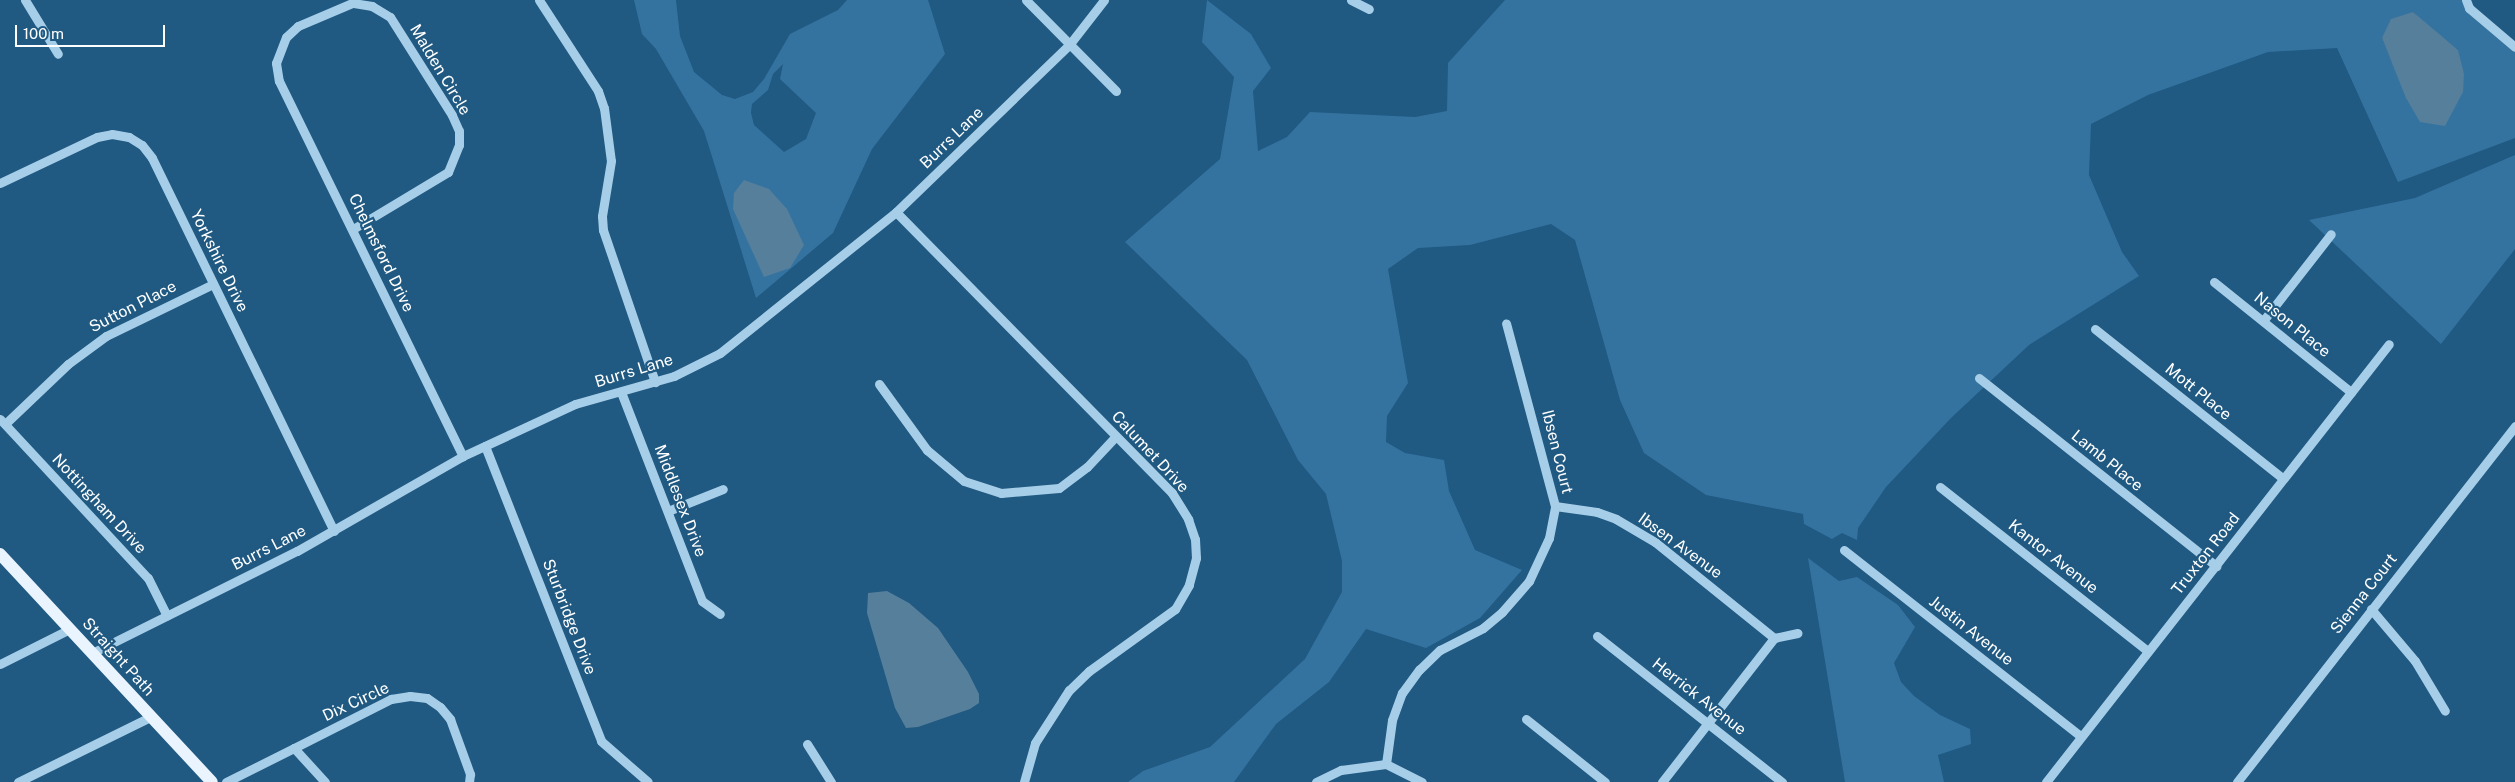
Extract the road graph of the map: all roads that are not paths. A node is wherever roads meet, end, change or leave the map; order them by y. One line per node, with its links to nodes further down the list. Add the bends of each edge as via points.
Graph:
1 (25, 0): 10 (street)
2 (539, 0): 24 (street, via 598,91 604,108 611,161 602,216 603,230)
3 (1026, 0): 8 (street)
4 (1104, 0): 8 (street, Burrs Lane)
5 (1351, 0): 7 (street)
6 (2466, 0): 9 (street, via 2469,8)
7 (1369, 9)
8 (1069, 45): 12 (street); 14 (street, Burrs Lane)
9 (2515, 47)
10 (58, 54)
11 (276, 63): 15 (street, Chelmsford Drive, via 279,81); 15 (street, Malden Circle, via 279,49 298,26 352,2 372,6 390,17 452,115 459,131 459,145 448,172)
12 (1116, 91)
13 (0, 183): 18 (street, Yorkshire Drive, via 96,137 112,134 129,137 142,145 152,158)
14 (896, 212): 24 (street, Burrs Lane, via 720,353); 30 (street, Calumet Drive)
15 (353, 229): 32 (street, Chelmsford Drive)
16 (2331, 234): 19 (street)
17 (2214, 282): 19 (street, Nason Place)
18 (213, 284): 28 (street, Sutton Place, via 106,336 68,364); 38 (street, Yorkshire Drive)
19 (2263, 321): 27 (street, Nason Place)
20 (1506, 323): 36 (street, Ibsen Court)
21 (2095, 329): 33 (street, Mott Place)
22 (2389, 344): 27 (street, Truxton Road)
23 (1980, 378): 41 (street, Lamb Place)
24 (655, 382): 26 (street, Burrs Lane)
25 (879, 384): 30 (street, via 927,450 964,481 1001,493 1059,488 1087,467)
26 (620, 392): 31 (street, Burrs Lane, via 575,404); 37 (street, Middlesex Drive)
27 (2351, 392): 33 (street, Truxton Road)
28 (2, 422): 44 (street, Nottingham Drive, via 148,578)
29 (2514, 428): 42 (street, Sienna Court)
30 (1116, 436): 67 (street, Calumet Drive, via 1172,493 1188,519 1195,539 1196,558 1189,585 1176,609 1069,690 1035,743)
31 (485, 446): 32 (street, Burrs Lane); 65 (street, Sturbridge Drive, via 601,740)
32 (463, 456): 38 (street, Burrs Lane)
33 (2282, 478): 41 (street, Truxton Road)
34 (1940, 487): 49 (street, Kantor Avenue)
35 (723, 489): 37 (street)
36 (1555, 506): 48 (street, Ibsen Avenue, via 1597,512 1616,519 1655,542); 59 (street, Ibsen Court, via 1549,538 1529,581 1483,628 1433,657 1402,693 1392,720)
37 (668, 511): 43 (street, Middlesex Drive, via 702,602)
38 (334, 531): 44 (street, Burrs Lane)
39 (1844, 550): 56 (street, Justin Avenue)
40 (0, 554): 45 (main road, Straight Path)
41 (2216, 566): 49 (street, Truxton Road)
42 (2371, 609): 52 (street, via 2415,661); 74 (street, Sienna Court)
43 (720, 614)
44 (167, 616): 50 (street, Burrs Lane)
45 (70, 629): 50 (main road, Straight Path); 51 (street)
46 (1797, 633): 48 (street)
47 (1597, 636): 55 (street, Herrick Avenue)
48 (1774, 638): 55 (street)
49 (2148, 651): 56 (street, Truxton Road)
50 (92, 653): 53 (main road, Straight Path)
51 (0, 664)
52 (2445, 711)
53 (150, 717): 60 (street); 61 (main road, Straight Path)
54 (1526, 719): 70 (street)
55 (1707, 723): 71 (street); 72 (street, Herrick Avenue)
56 (2080, 736): 73 (street, Truxton Road)
57 (807, 744): 66 (street)
58 (294, 748): 62 (street, Dix Circle); 63 (street); 64 (street, Dix Circle, via 391,699 427,698 450,719 470,774)
59 (1386, 764): 68 (street, via 1341,770); 69 (street)
60 (18, 782)
61 (212, 782)
62 (226, 782)
63 (325, 782)
64 (469, 782)
65 (648, 782)
66 (831, 782)
67 (1024, 782)
68 (1316, 782)
69 (1422, 782)
70 (1605, 782)
71 (1662, 782)
72 (1782, 782)
73 (2046, 782)
74 (2237, 782)

